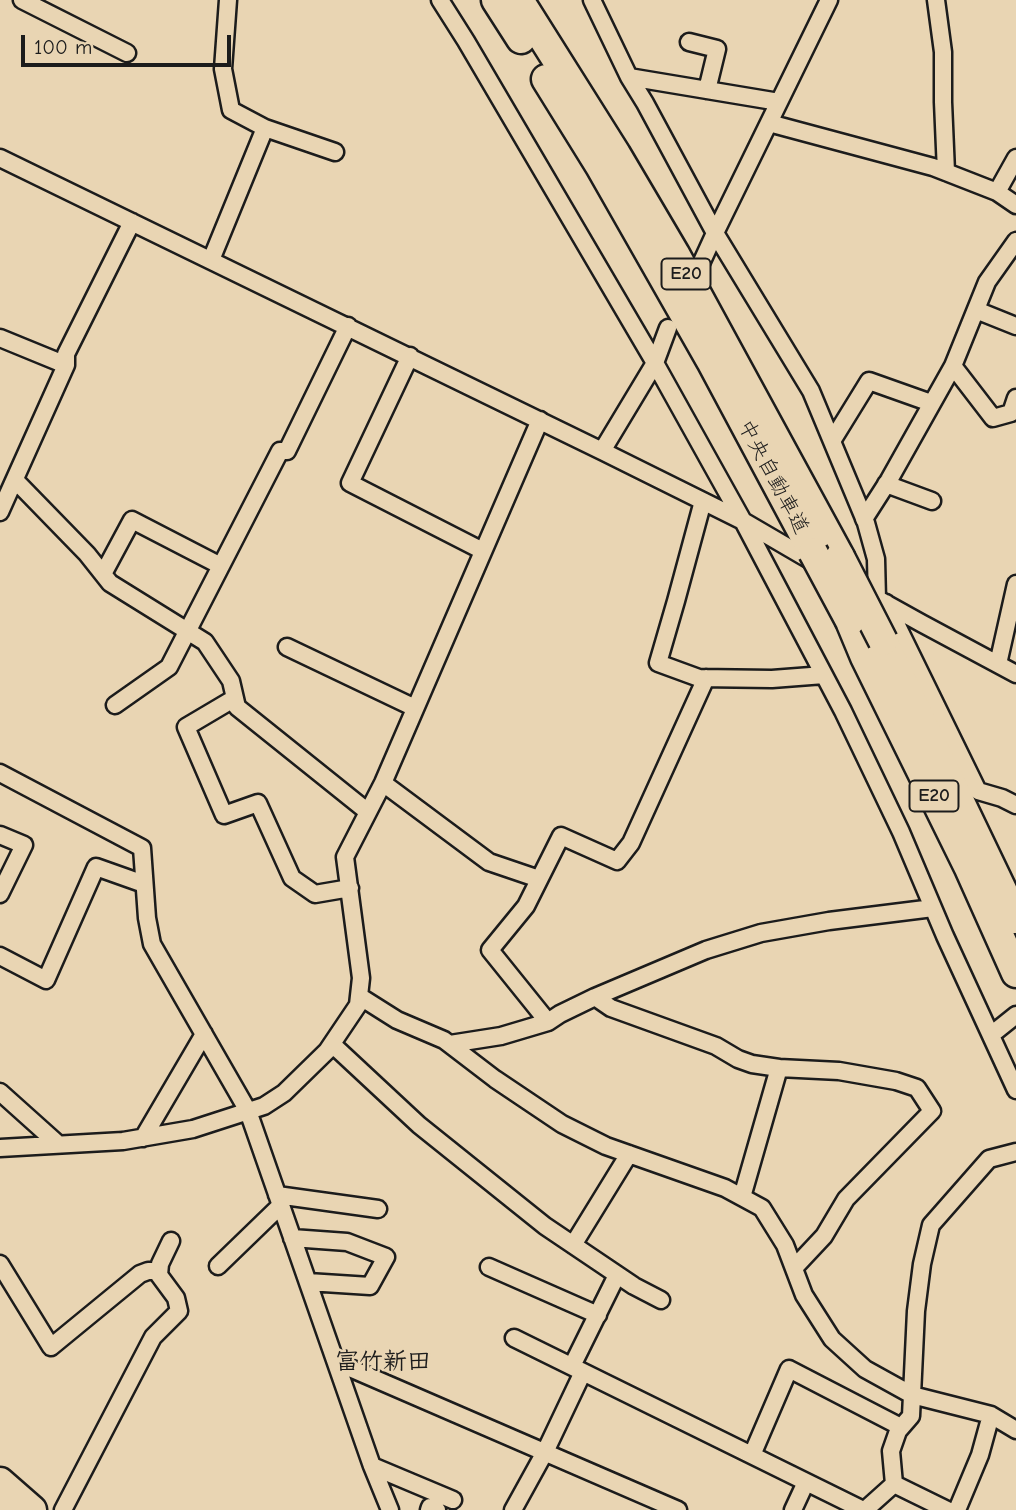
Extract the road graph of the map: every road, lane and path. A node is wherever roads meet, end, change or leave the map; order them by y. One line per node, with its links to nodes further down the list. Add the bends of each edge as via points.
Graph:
1 (22, 0): 10 (street)
2 (228, 0): 15 (street, via 223,69 230,110)
3 (440, 0): 33 (street)
4 (496, 0): 49 (highway, 中央自動車道 / E20, via 600,166)
5 (519, 0): 49 (highway, 中央自動車道 / E20, via 675,254)
6 (592, 0): 11 (street)
7 (829, 0): 13 (street)
8 (936, 0): 19 (street, via 943,52)
9 (689, 42): 12 (street, via 717,49)
10 (127, 53)
11 (629, 77): 12 (street); 23 (street)
12 (707, 90): 13 (street)
13 (779, 103): 14 (street)
14 (769, 123): 19 (street); 23 (street)
15 (265, 128): 16 (street); 25 (street)
16 (335, 152)
17 (0, 158): 22 (street)
18 (1016, 158): 20 (street)
19 (946, 172): 20 (street)
20 (997, 192): 21 (street)
21 (1016, 205)
22 (132, 222): 25 (street); 34 (street, via 65,354)
23 (715, 233): 26 (street); 39 (street, via 811,391)
24 (1016, 241): 27 (street, via 993,271)
25 (211, 260): 28 (street)
26 (699, 268)
27 (976, 310): 29 (street); 35 (street)
28 (348, 326): 32 (street); 50 (street, via 287,451 280,451)
29 (1016, 326)
30 (668, 328): 33 (street)
31 (0, 338): 34 (street)
32 (410, 356): 38 (street); 48 (street, via 350,483)
33 (655, 363): 40 (street); 47 (street)
34 (65, 365): 41 (street)
35 (953, 366): 36 (street, via 993,418 1011,413); 37 (street)
36 (1016, 398)
37 (931, 403): 39 (street, via 869,381); 42 (street)
38 (540, 420): 40 (street); 48 (street)
39 (832, 441): 46 (street)
40 (602, 451): 43 (street)
41 (15, 481): 45 (street); 51 (street)
42 (886, 484): 44 (street); 46 (street)
43 (703, 501): 47 (street); 59 (street, via 658,663)
44 (932, 501)
45 (0, 512)
46 (864, 519): 53 (street, via 876,559)
47 (743, 521): 53 (street); 58 (street)
48 (483, 551): 62 (street)
49 (826, 554): 73 (highway, 中央自動車道 / E20, bridge, via 883,641); 75 (highway, 中央自動車道 / E20, bridge, via 865,657)
50 (221, 566): 51 (street, via 132,520); 54 (street)
51 (103, 574): 54 (street, via 110,583)
52 (1016, 584): 56 (street)
53 (881, 601): 56 (street); 65 (street, via 978,791)
54 (187, 631): 60 (street, via 205,642 231,681); 61 (street, via 169,667)
55 (287, 647): 62 (street)
56 (998, 664): 57 (street)
57 (1016, 674)
58 (824, 675): 59 (street); 72 (street)
59 (706, 678): 68 (street, via 631,843 617,861 561,836)
60 (235, 698): 66 (street, via 237,707); 70 (street, via 186,727 224,815 257,803 292,878 315,894)
61 (115, 705)
62 (415, 708): 64 (street)
63 (0, 773): 69 (street, via 142,848)
64 (383, 783): 66 (street); 68 (street, via 489,862)
65 (1016, 806)
66 (368, 812): 70 (street, via 345,857)
67 (0, 835): 71 (street, via 24,845)
68 (539, 879): 79 (street, via 526,906 490,950)
69 (144, 884): 74 (street, via 96,867 46,980); 80 (street, via 152,944)
70 (349, 888): 76 (street, via 362,978)
71 (0, 894)
72 (933, 908): 77 (street, via 761,933 706,950); 81 (street)
73 (1016, 919)
74 (0, 956)
75 (1016, 973)
76 (359, 996): 82 (street, via 358,1005); 83 (street)
77 (595, 997): 79 (street); 84 (street, via 716,1045 738,1059)
78 (1016, 1016): 81 (street)
79 (548, 1021): 83 (street, via 501,1036)
80 (204, 1034): 87 (street); 88 (street)
81 (991, 1035): 85 (street)
82 (332, 1044): 87 (street, via 285,1093); 98 (street, via 419,1125)
83 (450, 1044): 92 (street, via 562,1124)
84 (779, 1068): 93 (street); 102 (street, via 839,1071 896,1081 917,1088 932,1111 846,1199 824,1236)
85 (1016, 1090)
86 (0, 1093): 89 (street)
87 (248, 1111): 88 (street, via 193,1129); 94 (street)
88 (143, 1138): 89 (street)
89 (58, 1144): 90 (street)
90 (0, 1147)
91 (1016, 1152): 111 (street, via 989,1159 931,1225 916,1311)
92 (629, 1154): 93 (street); 98 (street)
93 (742, 1197): 102 (street, via 762,1208)
94 (279, 1200): 95 (street); 96 (street); 100 (street)
95 (378, 1209)
96 (292, 1238): 105 (street); 105 (street, via 347,1242 386,1257 370,1286)
97 (171, 1241): 103 (street)
98 (573, 1245): 104 (street)
99 (0, 1264): 103 (street, via 51,1347 140,1273)
100 (218, 1266)
101 (489, 1268): 107 (street)
102 (793, 1268): 111 (street, via 832,1339 865,1369)
103 (159, 1271): 123 (street, via 179,1311 153,1337)
104 (617, 1275): 106 (street); 107 (street)
105 (308, 1282): 109 (street)
106 (662, 1300)
107 (598, 1315): 110 (street)
108 (514, 1338): 110 (street)
109 (336, 1362): 115 (street); 117 (street)
110 (578, 1369): 115 (street); 116 (street)
111 (912, 1395): 112 (street); 113 (street, via 911,1416)
112 (991, 1415): 114 (street); 132 (street)
113 (901, 1427): 116 (street, via 789,1369); 120 (street, via 891,1451)
114 (1016, 1430)
115 (545, 1452): 127 (street); 128 (street)
116 (752, 1455): 119 (street)
117 (372, 1466): 121 (street); 124 (street)
118 (0, 1482): 122 (highway)
119 (806, 1482): 129 (street); 130 (street)
120 (894, 1484): 130 (street); 131 (street)
121 (453, 1500)
122 (32, 1510)
123 (63, 1510)
124 (390, 1510)
125 (429, 1510): 126 (street)
126 (437, 1510)
127 (513, 1510)
128 (678, 1510)
129 (793, 1510)
130 (864, 1510)
131 (947, 1510)
132 (957, 1510)

